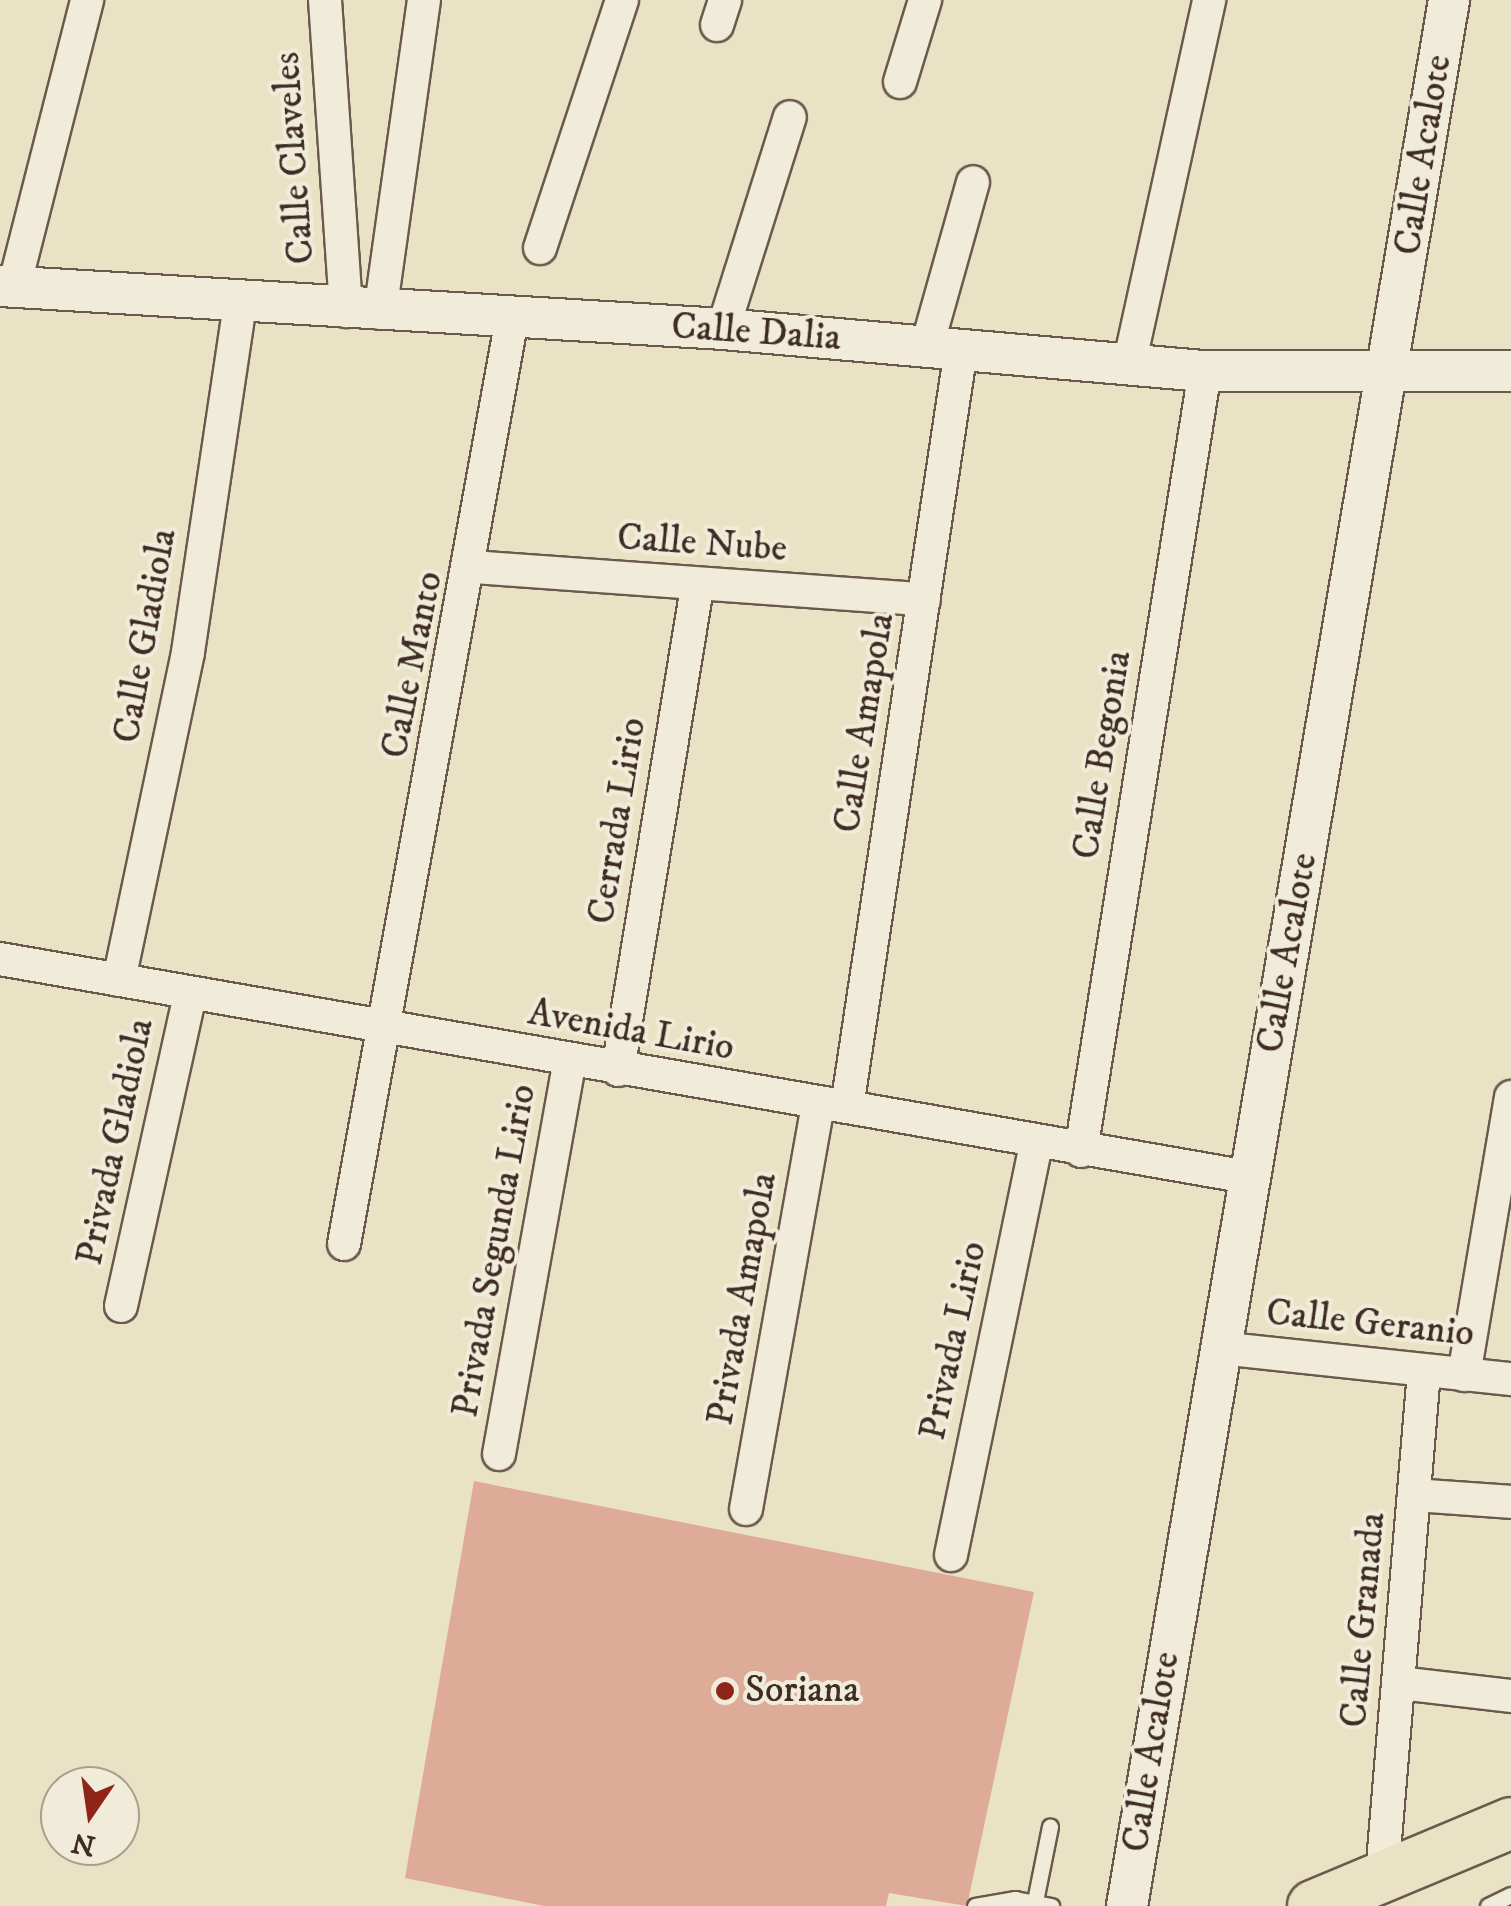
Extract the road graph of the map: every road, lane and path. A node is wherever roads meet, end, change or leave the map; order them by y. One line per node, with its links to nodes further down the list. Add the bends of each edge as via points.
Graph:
1 (87, 0): 12 (street)
2 (324, 0): 14 (street, Calle Claveles)
3 (424, 0): 14 (street)
4 (622, 0): 11 (street)
5 (925, 0): 8 (street)
6 (1209, 0): 18 (street)
7 (1449, 0): 21 (street, Calle Acalote)
8 (900, 82)
9 (790, 118): 16 (street)
10 (974, 182): 17 (street)
11 (540, 248)
12 (7, 286): 13 (street, Calle Dalia)
13 (240, 304): 14 (street, Calle Dalia); 26 (street, Calle Gladiola, via 188,652)
14 (363, 312): 15 (street, Calle Dalia)
15 (512, 319): 16 (street, Calle Dalia); 22 (street, Calle Manto)
16 (723, 330): 17 (street, Calle Dalia)
17 (944, 348): 18 (street, Calle Dalia); 24 (street, Calle Amapola)
18 (1129, 365): 19 (street, Calle Dalia)
19 (1205, 371): 21 (street, Calle Dalia); 34 (street, Calle Begonia)
20 (1511, 371): 21 (street, Calle Dalia)
21 (1389, 372): 35 (street, Calle Acalote)
22 (473, 566): 23 (street, Calle Nube); 28 (street, Calle Manto)
23 (698, 585): 24 (street, Calle Nube); 30 (street, Cerrada Lirio)
24 (924, 598): 32 (street, Calle Amapola)
25 (1, 964): 26 (street, Avenida Lirio)
26 (119, 980): 27 (street, Avenida Lirio)
27 (190, 995): 28 (street, Avenida Lirio); 37 (street, Privada Gladiola)
28 (384, 1025): 29 (street, Avenida Lirio); 36 (street, Calle Manto)
29 (569, 1063): 30 (street, Avenida Lirio); 42 (street, Privada Segunda Lirio)
30 (618, 1070): 32 (street, Avenida Lirio)
31 (1511, 1097): 40 (street)
32 (833, 1105): 33 (street, Avenida Lirio); 45 (street, Privada Amapola)
33 (1036, 1144): 34 (street, Avenida Lirio); 46 (street, Privada Lirio)
34 (1081, 1152): 35 (street, Avenida Lirio)
35 (1248, 1177): 38 (street, Calle Acalote)
36 (344, 1244)
37 (120, 1306)
38 (1220, 1348): 39 (street, Calle Geranio); 55 (street, Calle Acalote)
39 (1424, 1372): 40 (street, Calle Geranio); 43 (street, Calle Granada)
40 (1464, 1374): 41 (street, Calle Geranio)
41 (1511, 1379)
42 (499, 1454)
43 (1414, 1495): 44 (street); 47 (street, Calle Granada)
44 (1511, 1502)
45 (746, 1509)
46 (950, 1555)
47 (1398, 1683): 48 (street); 51 (street, Calle Granada)
48 (1511, 1696)
49 (1511, 1823): 51 (main road)
50 (1050, 1828): 53 (lane)
51 (1382, 1876): 56 (main road)
52 (1511, 1895): 57 (lane)
53 (1040, 1905): 54 (lane)
54 (975, 1906)
55 (1126, 1906)
56 (1312, 1906)
57 (1488, 1906)

